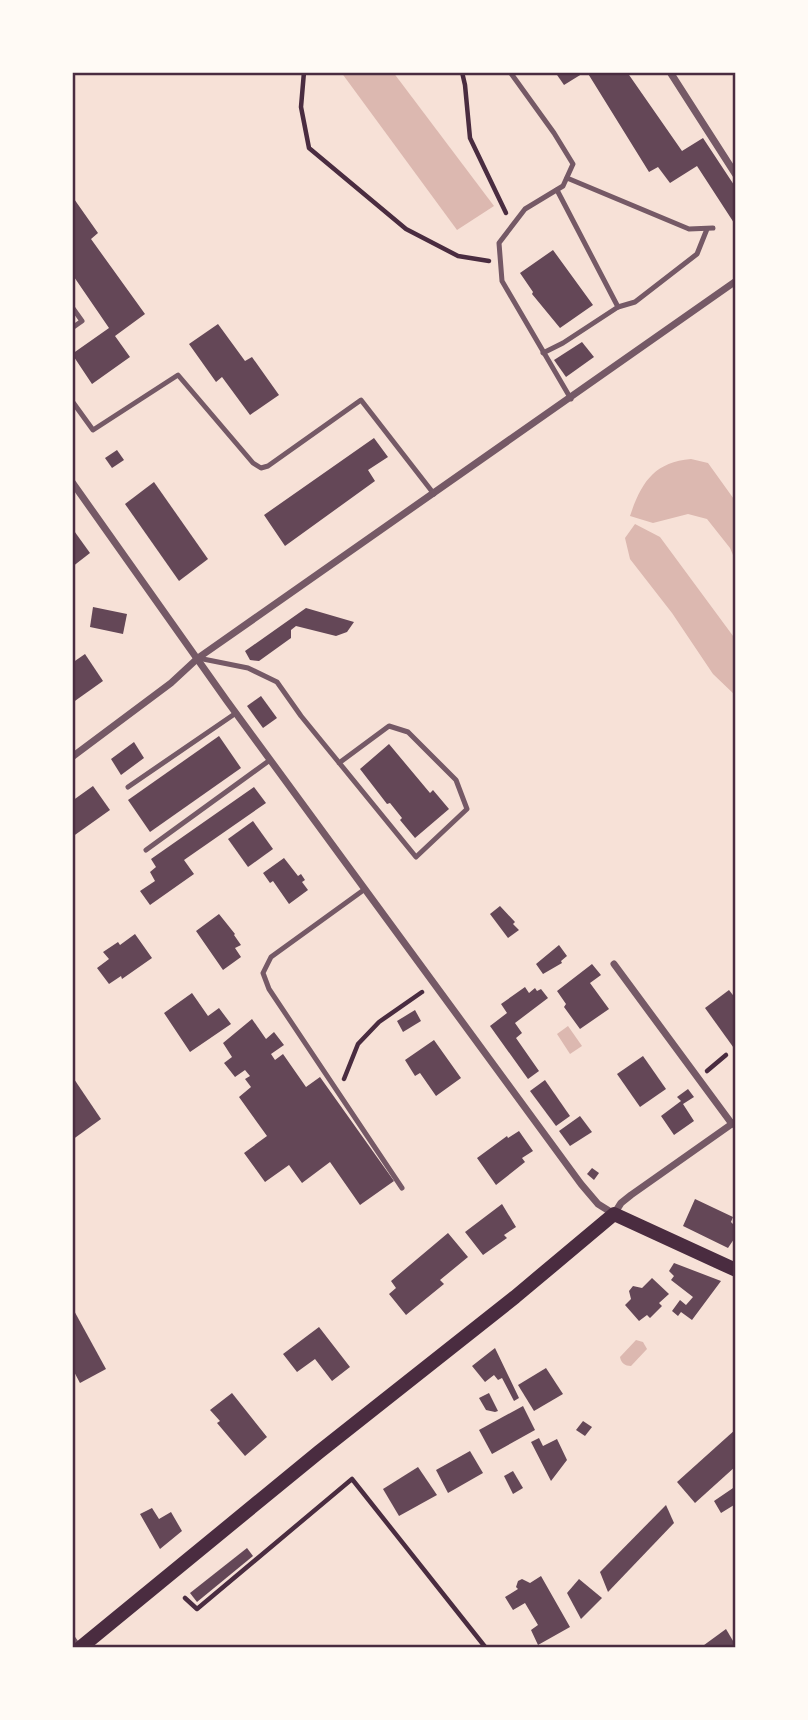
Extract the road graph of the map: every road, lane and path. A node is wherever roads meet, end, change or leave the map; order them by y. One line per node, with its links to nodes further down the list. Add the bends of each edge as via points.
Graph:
1 (304, 72): 9 (path, via 301,107 309,148 405,229 458,256)
2 (462, 72): 8 (path, via 470,138)
3 (510, 72): 6 (lane, via 573,164)
4 (670, 72): 5 (street)
5 (736, 175)
6 (567, 178): 7 (lane); 12 (lane, via 689,229 710,228 697,254 635,302)
7 (557, 190): 8 (lane, via 525,209); 12 (lane)
8 (512, 226): 9 (lane, via 499,243)
9 (500, 263): 14 (lane, via 502,281)
10 (736, 281): 15 (street)
11 (72, 307): 13 (lane, via 82,321)
12 (618, 307): 14 (lane)
13 (72, 328)
14 (543, 353): 15 (lane)
15 (571, 398): 18 (street)
16 (72, 401): 18 (lane, via 93,430 178,375 261,468 361,400)
17 (72, 482): 19 (street)
18 (434, 494): 19 (street)
19 (198, 658): 20 (street); 21 (street); 23 (lane, via 248,668 277,682)
20 (236, 713): 22 (street); 24 (lane)
21 (72, 757)
22 (270, 760): 25 (lane); 26 (street)
23 (339, 763): 23 (lane, via 416,857 467,809 456,780 408,732 389,726)
24 (128, 787)
25 (146, 850)
26 (365, 889): 28 (street); 31 (lane, via 271,957 263,974)
27 (614, 964): 30 (street)
28 (435, 985): 31 (path, via 379,1021 358,1044); 34 (street, via 581,1184)
29 (726, 1055): 30 (path)
30 (698, 1078): 32 (street)
31 (339, 1094): 33 (lane)
32 (734, 1123): 34 (street, via 631,1195)
33 (402, 1188)
34 (614, 1214): 35 (main road); 38 (main road)
35 (736, 1270)
36 (185, 1598): 39 (path, via 197,1609 352,1479)
37 (72, 1637): 38 (lane)
38 (80, 1648)
39 (486, 1648)

